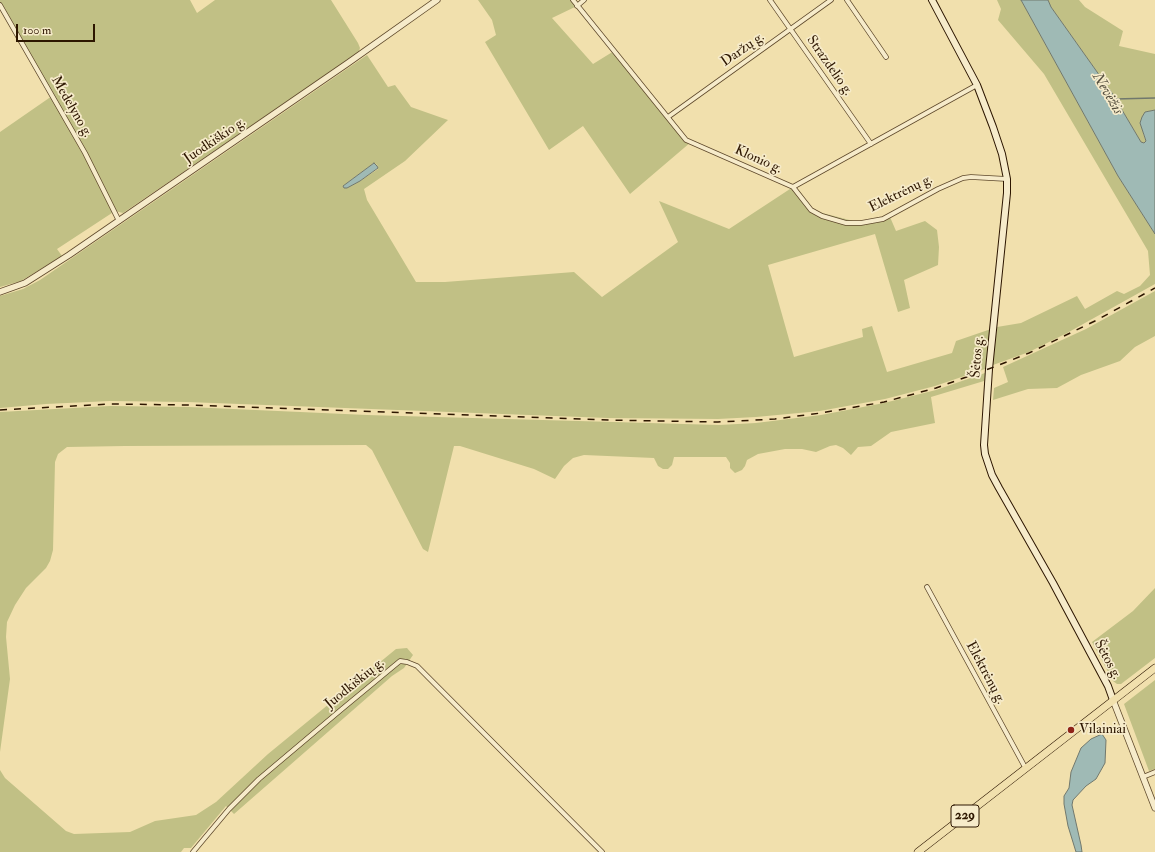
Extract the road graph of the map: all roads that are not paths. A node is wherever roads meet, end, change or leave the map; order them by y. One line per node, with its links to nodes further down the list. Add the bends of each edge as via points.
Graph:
1 (437, 0): 17 (street, Juodkiškio g.)
2 (573, 0): 9 (street, Klonio g.)
3 (584, 0): 9 (street)
4 (770, 0): 10 (street, Strazdelio g.)
5 (831, 0): 10 (street, Daržų g.)
6 (847, 0): 11 (street)
7 (932, 0): 12 (main road, Šėtos g.)
8 (0, 6): 17 (street, Medelyno g., via 85,153)
9 (577, 6): 13 (street, Klonio g.)
10 (790, 29): 13 (street, Daržų g.); 14 (street, Strazdelio g.)
11 (886, 57)
12 (977, 85): 14 (street, Klonio g.); 15 (main road, Šėtos g., via 1000,148)
13 (668, 117): 16 (street, Klonio g., via 686,140)
14 (871, 144): 16 (street, Klonio g.)
15 (1007, 179): 16 (street, Elektrėnų g., via 963,178 883,219 861,223 822,216 811,210); 21 (main road, Šėtos g., via 989,369 985,454 996,482 1108,686)
16 (793, 187)
17 (119, 222): 18 (street, Juodkiškio g., via 26,283)
18 (0, 292)
19 (927, 587): 22 (street, Elektrėnų g.)
20 (1155, 668): 21 (main road, 229)
21 (1113, 700): 22 (main road, 229); 24 (street)
22 (1026, 769): 28 (main road, 229)
23 (1155, 772): 24 (street)
24 (1143, 777): 25 (street)
25 (1155, 808)
26 (193, 852): 27 (street, Juodkiškių g., via 229,809 259,779 400,661 417,666)
27 (602, 852)
28 (918, 852)

